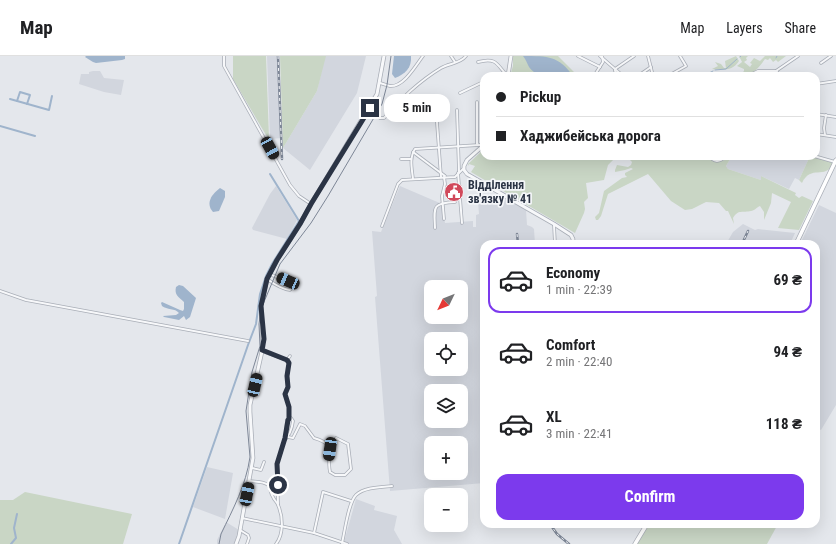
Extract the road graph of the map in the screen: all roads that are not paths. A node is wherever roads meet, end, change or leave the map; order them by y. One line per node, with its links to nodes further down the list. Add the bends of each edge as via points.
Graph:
1 (224, 56): 62 (street, via 224,66 290,184 299,196)
2 (384, 56): 31 (street)
3 (423, 56): 31 (street, via 402,81 392,86)
4 (451, 56): 14 (street)
5 (466, 56): 14 (street)
6 (511, 56): 22 (street)
7 (578, 56): 17 (street)
8 (634, 56): 19 (street)
9 (648, 56): 18 (street)
10 (680, 56): 28 (street, via 686,66)
11 (798, 56): 20 (street)
12 (831, 56): 16 (street)
13 (601, 57): 17 (street, via 603,62); 19 (street)
14 (455, 62): 37 (street, via 442,68 403,97 384,118 380,118)
15 (478, 62): 21 (street, via 484,60 498,63)
16 (821, 63)
17 (600, 66): 23 (street)
18 (651, 67): 26 (street); 27 (street)
19 (615, 69): 24 (street); 25 (street)
20 (776, 71): 29 (street)
21 (505, 72)
22 (509, 72)
23 (596, 72)
24 (616, 72)
25 (618, 72)
26 (644, 72)
27 (652, 72)
28 (675, 72)
29 (756, 72)
30 (836, 81): 33 (street)
31 (380, 83): 37 (street)
32 (480, 83): 34 (street)
33 (820, 83)
34 (460, 93)
35 (443, 102): 49 (street, via 436,107)
36 (477, 102): 46 (street, via 477,144)
37 (370, 108): 62 (street)
38 (457, 110): 45 (street)
39 (820, 114): 40 (street)
40 (826, 115): 41 (street); 43 (street)
41 (836, 116)
42 (820, 134): 43 (street)
43 (825, 135): 44 (street)
44 (836, 138)
45 (458, 146): 47 (street); 49 (street); 57 (street)
46 (480, 146)
47 (480, 146)
48 (480, 147): 55 (street, via 467,160)
49 (438, 148): 50 (street, via 416,149); 56 (street)
50 (413, 152): 53 (street); 56 (street)
51 (820, 157): 54 (street)
52 (401, 159): 53 (street)
53 (411, 159): 59 (street)
54 (835, 161): 70 (main road)
55 (464, 168): 57 (street); 65 (street, via 466,174)
56 (440, 172): 58 (street); 58 (street)
57 (459, 173): 58 (street, via 455,177); 64 (street)
58 (443, 177): 59 (street); 60 (street, via 445,184)
59 (413, 179): 66 (street, via 402,180 398,184)
60 (442, 202): 61 (street); 63 (street); 67 (street, via 435,209)
61 (455, 202)
62 (311, 204): 71 (street)
63 (444, 219)
64 (462, 223)
65 (554, 224): 68 (street); 69 (street, via 571,235)
66 (382, 226)
67 (435, 228)
68 (555, 240)
69 (573, 240)
70 (798, 240)
71 (270, 274): 72 (street); 73 (street)
72 (267, 279): 74 (street, via 287,290); 77 (street, via 261,306 264,339)
73 (288, 281)
74 (294, 285)
75 (0, 291): 76 (street, via 26,300)
76 (248, 341)
77 (262, 350): 79 (street); 85 (street, via 250,412 254,453)
78 (290, 356): 79 (street)
79 (287, 360): 80 (street, via 288,387 285,394)
80 (289, 419): 81 (street, via 293,420 293,427); 82 (street)
81 (288, 437): 82 (street); 83 (street, via 293,438 300,424 306,426 314,438 325,441)
82 (284, 441): 89 (street, via 277,464)
83 (330, 449): 83 (street, via 330,472 344,475 350,469 348,444 336,438)
84 (264, 462): 85 (street, via 261,470)
85 (252, 468): 86 (street)
86 (249, 481): 89 (street, via 264,483 270,487 272,497); 90 (street)
87 (392, 486): 88 (street, via 366,490 357,494)
88 (352, 501): 94 (street, via 323,492); 96 (street)
89 (278, 504): 91 (street)
90 (242, 518): 91 (street); 93 (street)
91 (283, 526): 94 (street); 99 (street)
92 (645, 528): 102 (main road)
93 (240, 530): 97 (street); 98 (street, via 248,534)
94 (314, 534): 95 (street)
95 (335, 541): 96 (street); 100 (street)
96 (342, 543): 101 (street)
97 (236, 544)
98 (247, 544)
99 (276, 544)
100 (334, 544)
101 (347, 544)
102 (635, 544)

